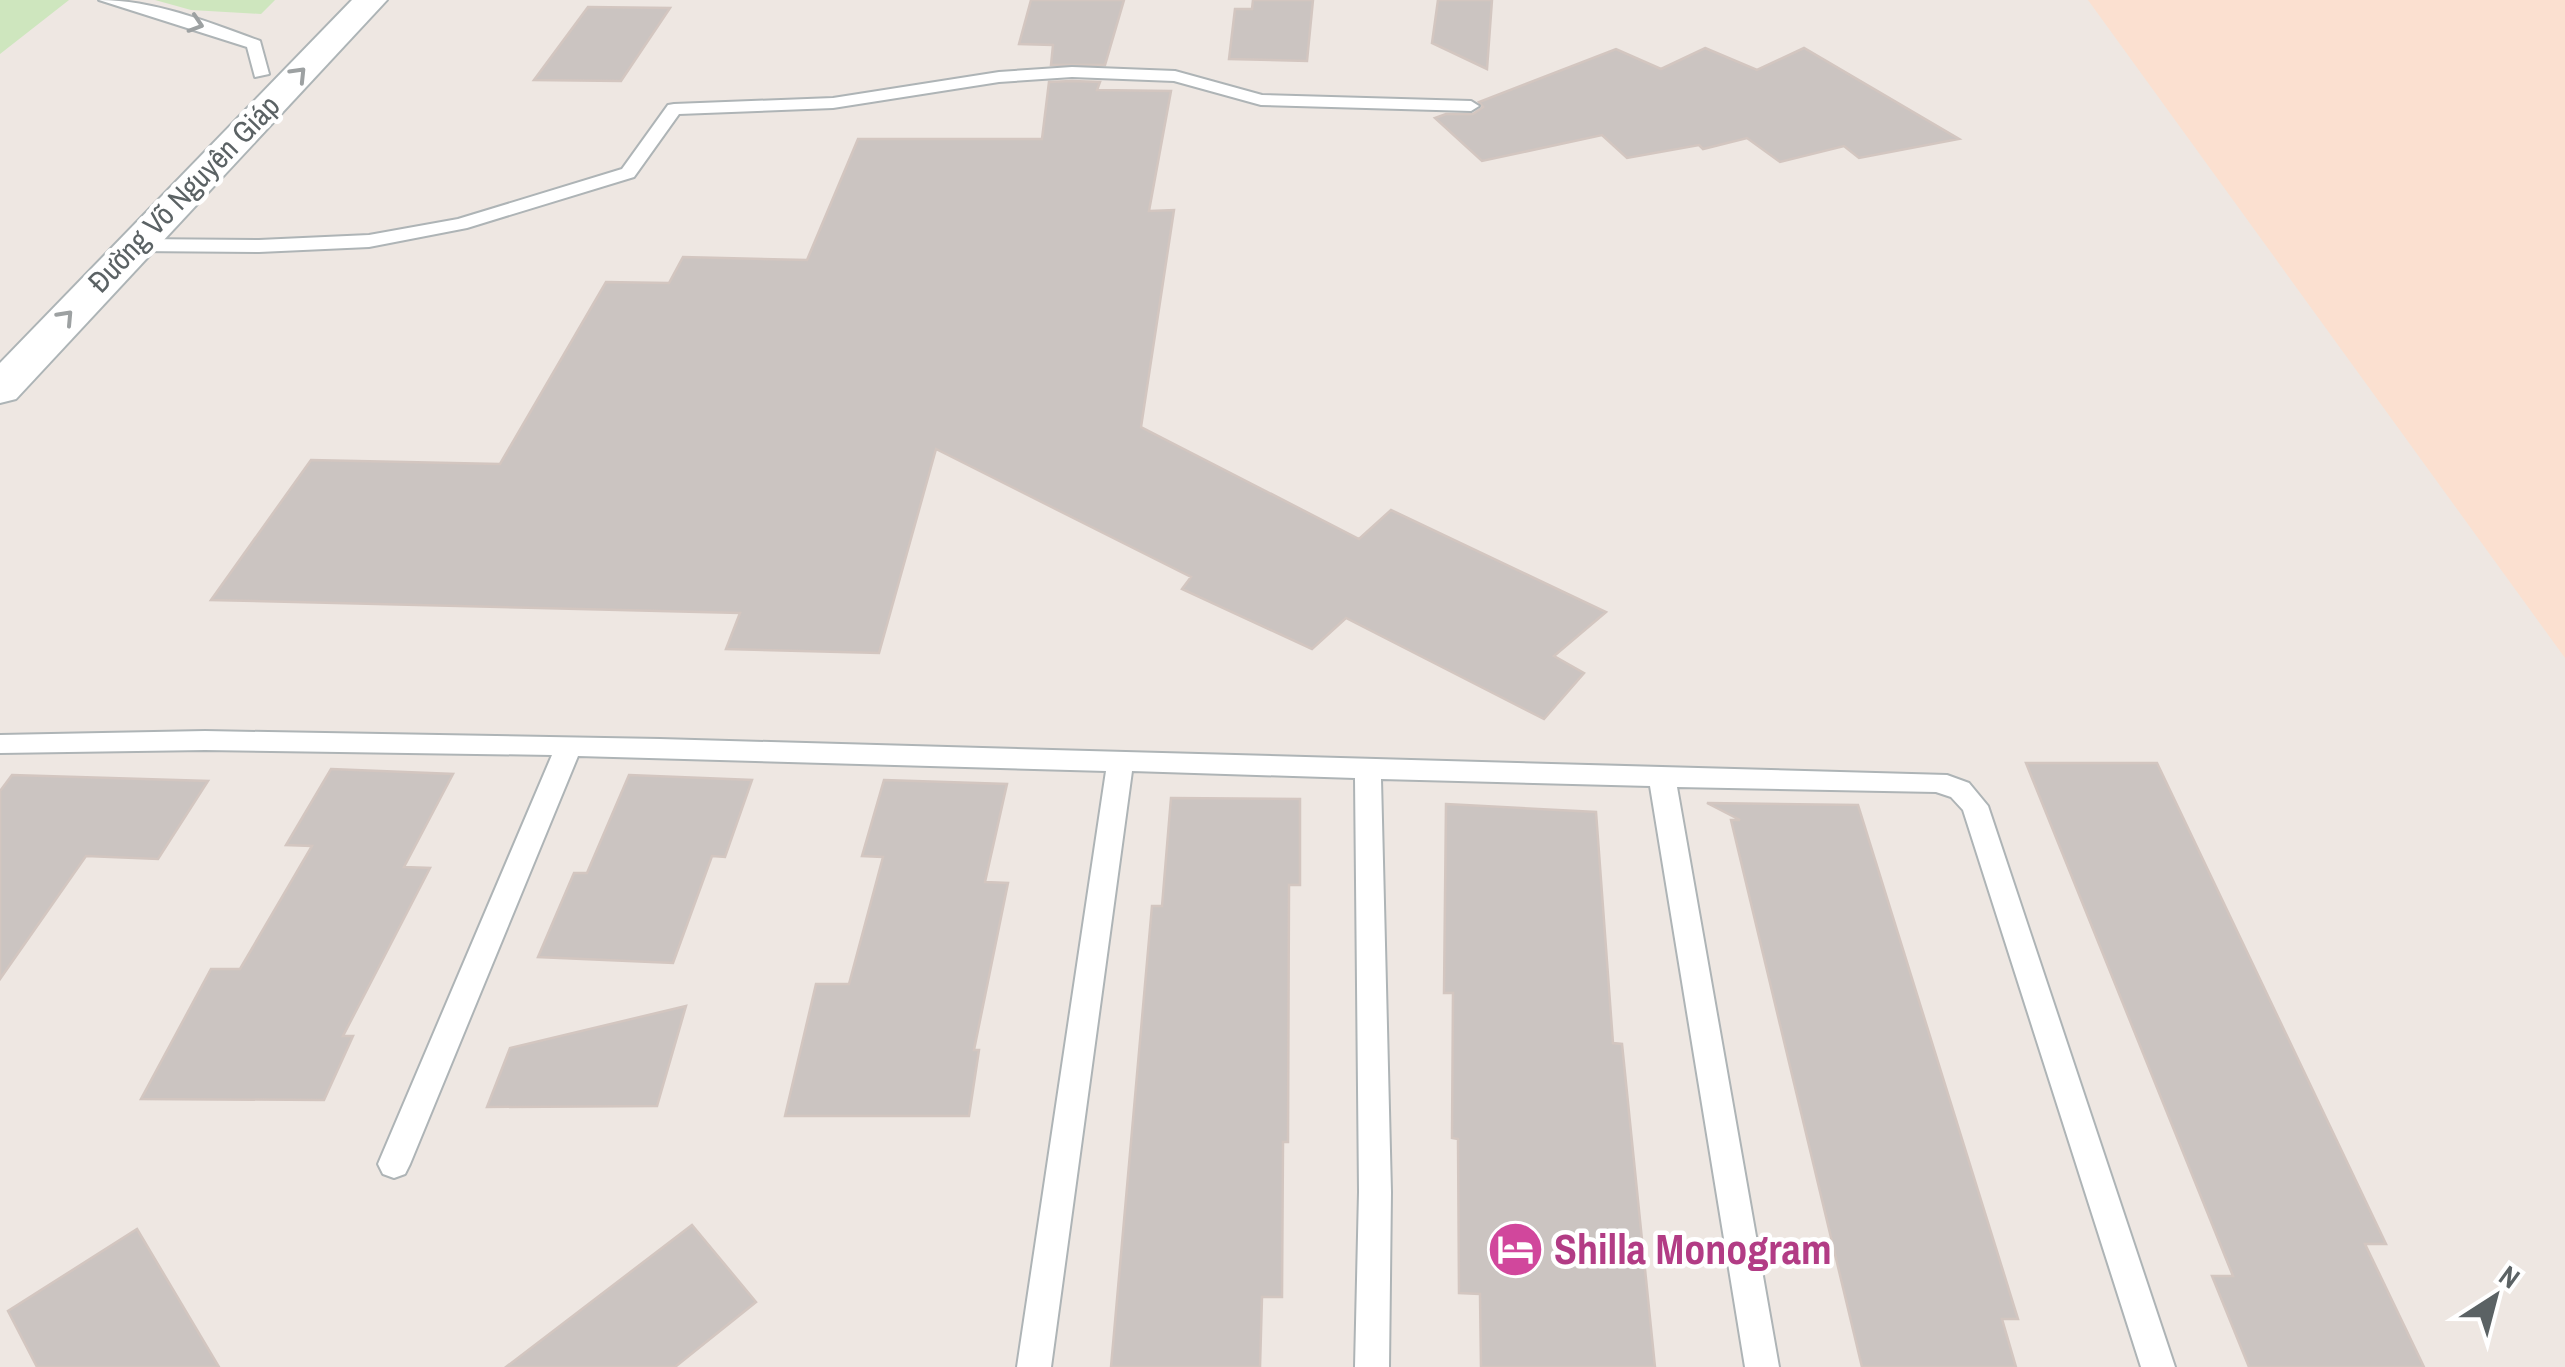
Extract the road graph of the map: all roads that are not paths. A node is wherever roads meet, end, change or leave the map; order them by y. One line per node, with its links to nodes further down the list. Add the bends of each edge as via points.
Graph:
1 (107, 0): 4 (lane, one-way to 4, via 254,44)
2 (370, 0): 3 (main road, Đường Võ Nguyên Giáp)
3 (325, 22): 4 (main road, Đường Võ Nguyên Giáp); 7 (main road, Đường Võ Nguyên Giáp, one-way to 3)
4 (260, 74): 6 (main road, Đường Võ Nguyên Giáp)
5 (1471, 106): 7 (lane, via 1261,100 1176,76 1000,77 832,103 674,109 628,174 461,224 368,241 259,246)
6 (147, 182)
7 (107, 236): 8 (main road, Đường Võ Nguyên Giáp, one-way to 7)
8 (0, 388)
9 (0, 744): 10 (lane)
10 (568, 748): 11 (lane); 14 (lane)
11 (1120, 763): 12 (lane); 15 (lane)
12 (1368, 772): 13 (lane); 16 (lane)
13 (1662, 778): 17 (lane); 18 (lane, via 1938,782 1960,790 1975,806)
14 (394, 1164)
15 (1034, 1367)
16 (1372, 1367)
17 (1762, 1367)
18 (2158, 1367)

